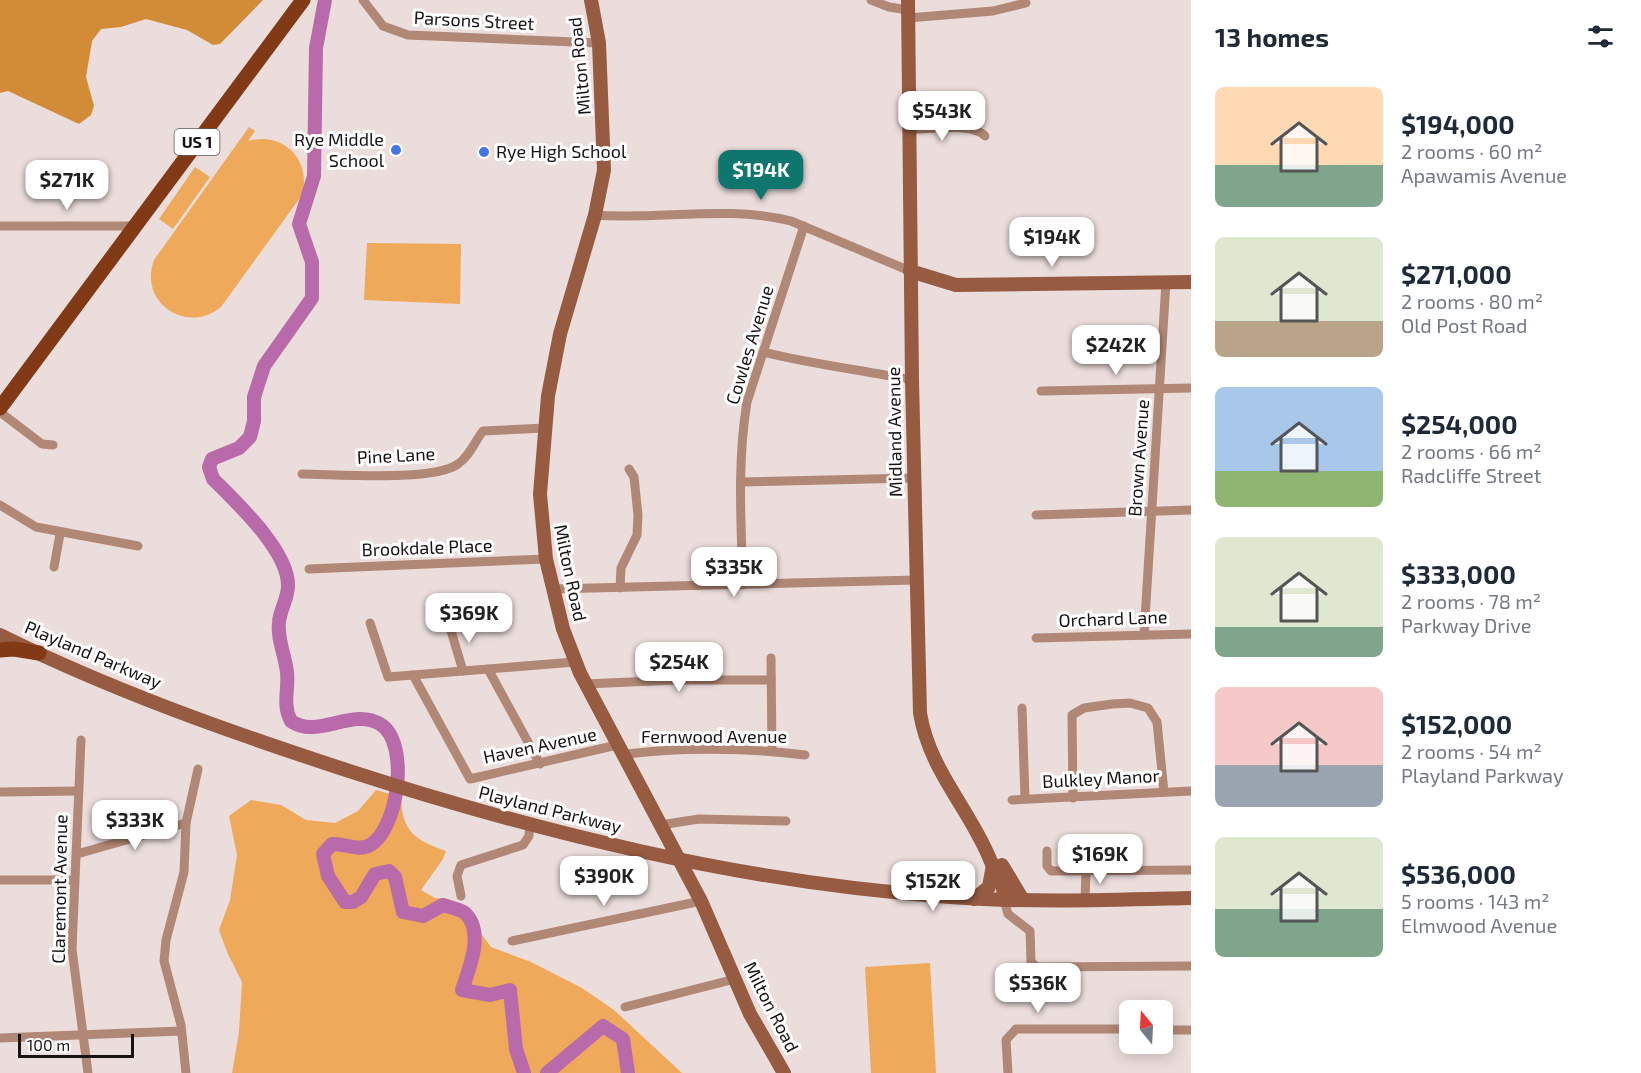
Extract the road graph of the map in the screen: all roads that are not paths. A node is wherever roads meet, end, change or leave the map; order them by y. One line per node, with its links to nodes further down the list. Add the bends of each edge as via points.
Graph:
1 (303, 0): 12 (main road, US 1)
2 (363, 0): 7 (street, Parsons Street, via 383,26 408,36)
3 (591, 0): 7 (street, Milton Road)
4 (871, 0): 6 (street)
5 (1026, 3): 6 (street, via 993,11)
6 (908, 9): 8 (street, Midland Avenue)
7 (599, 43): 10 (street, Milton Road, via 605,144 602,188)
8 (909, 130): 9 (street, via 962,128); 14 (street, Midland Avenue)
9 (985, 136)
10 (595, 215): 13 (street, via 638,218 756,214); 23 (street, Milton Road, via 560,334)
11 (0, 226): 12 (street)
12 (135, 226): 22 (main road, US 1)
13 (804, 226): 14 (street); 17 (street, Cowles Avenue)
14 (910, 271): 15 (street, via 956,285); 18 (street, Midland Avenue)
15 (1166, 282): 16 (street); 20 (street, Brown Avenue)
16 (1191, 282)
17 (763, 352): 18 (street, via 814,365); 28 (street, Cowles Avenue, via 747,402)
18 (912, 380): 27 (street, Midland Avenue)
19 (1191, 388): 20 (street)
20 (1160, 389): 21 (street); 31 (street, Brown Avenue)
21 (1041, 391)
22 (0, 410): 24 (street, via 42,444)
23 (545, 428): 26 (street, Pine Lane, via 483,431 459,464 445,470 413,474); 35 (street, Milton Road, via 540,494)
24 (53, 445)
25 (629, 469): 40 (street, via 634,477 637,535 621,568)
26 (302, 474)
27 (914, 478): 28 (street); 38 (street, Midland Avenue)
28 (741, 482): 39 (street, Cowles Avenue)
29 (0, 505): 33 (street, via 36,527)
30 (1191, 510): 31 (street)
31 (1152, 511): 32 (street); 46 (street, Brown Avenue)
32 (1036, 515)
33 (60, 534): 34 (street); 36 (street)
34 (138, 546)
35 (546, 559): 37 (street, Brookdale Place); 41 (street, Milton Road)
36 (54, 567)
37 (309, 569)
38 (916, 580): 39 (street); 75 (street, Midland Avenue, via 922,729 938,770)
39 (743, 585): 40 (street)
40 (620, 588): 41 (street)
41 (552, 589): 51 (street, Milton Road)
42 (370, 623): 54 (street, via 388,677)
43 (449, 624): 53 (street)
44 (1191, 634): 46 (street, Orchard Lane)
45 (0, 635): 49 (street, Playland Parkway)
46 (1144, 635): 47 (street, Orchard Lane)
47 (1036, 638)
48 (0, 650): 49 (main road)
49 (39, 653): 73 (street, Playland Parkway, via 219,726 414,792)
50 (771, 658): 55 (street)
51 (575, 662): 52 (street); 56 (street, Milton Road)
52 (488, 669): 53 (street); 62 (street)
53 (463, 671): 54 (street)
54 (413, 675): 62 (street, Haven Avenue, via 470,778)
55 (771, 680): 56 (street); 60 (street)
56 (585, 684): 59 (street, Milton Road)
57 (1022, 708): 69 (street)
58 (81, 740): 64 (street, Claremont Avenue)
59 (620, 750): 60 (street, Fernwood Avenue); 62 (street, Haven Avenue); 74 (street, Milton Road)
60 (772, 751): 61 (street, Fernwood Avenue)
61 (805, 755)
62 (540, 764)
63 (198, 769): 72 (street)
64 (78, 791): 66 (street); 77 (street, Claremont Avenue)
65 (1191, 791): 67 (street, Bulkley Manor)
66 (0, 792)
67 (1164, 792): 68 (street, Bulkley Manor); 68 (street, via 1155,716 1144,706 1120,703 1084,708 1072,715)
68 (1074, 798): 69 (street, Bulkley Manor)
69 (1025, 799): 70 (street, Bulkley Manor)
70 (1012, 800)
71 (786, 821): 74 (street, via 699,819)
72 (186, 823): 77 (street); 96 (street, via 184,872 164,961)
73 (530, 824): 78 (street, Playland Parkway); 84 (street, via 523,845 461,865 457,876)
74 (660, 825): 78 (street, Milton Road)
75 (986, 847): 79 (street, Midland Avenue); 88 (street, Midland Avenue)
76 (1047, 850): 81 (street, via 1047,866 1052,871)
77 (77, 854): 83 (street, Claremont Avenue)
78 (680, 860): 86 (street, Playland Parkway, via 827,884); 90 (street, Milton Road)
79 (993, 865): 86 (street, via 988,887); 87 (street, Midland Avenue, via 1003,884)
80 (1191, 870): 81 (street)
81 (1086, 872): 89 (street)
82 (0, 880): 83 (street)
83 (74, 880): 99 (street, Claremont Avenue, via 72,949)
84 (461, 896)
85 (1191, 898): 89 (street, Playland Parkway)
86 (974, 899): 87 (street, Playland Parkway)
87 (1004, 900): 88 (street, Playland Parkway); 92 (street, via 1008,914 1030,931 1031,962 1037,967)
88 (1023, 900): 89 (street, Playland Parkway)
89 (1085, 900)
90 (701, 901): 91 (street); 93 (street, Milton Road)
91 (512, 941)
92 (1191, 966)
93 (735, 979): 94 (street); 103 (street, Milton Road)
94 (625, 1007)
95 (1119, 1029): 104 (street, via 1016,1029 1006,1040)
96 (181, 1030): 99 (street); 102 (street)
97 (1173, 1030): 98 (street)
98 (1191, 1030)
99 (83, 1035): 100 (street); 101 (street, Claremont Avenue)
100 (0, 1038)
101 (88, 1073)
102 (186, 1073)
103 (784, 1073)
104 (1008, 1073)

